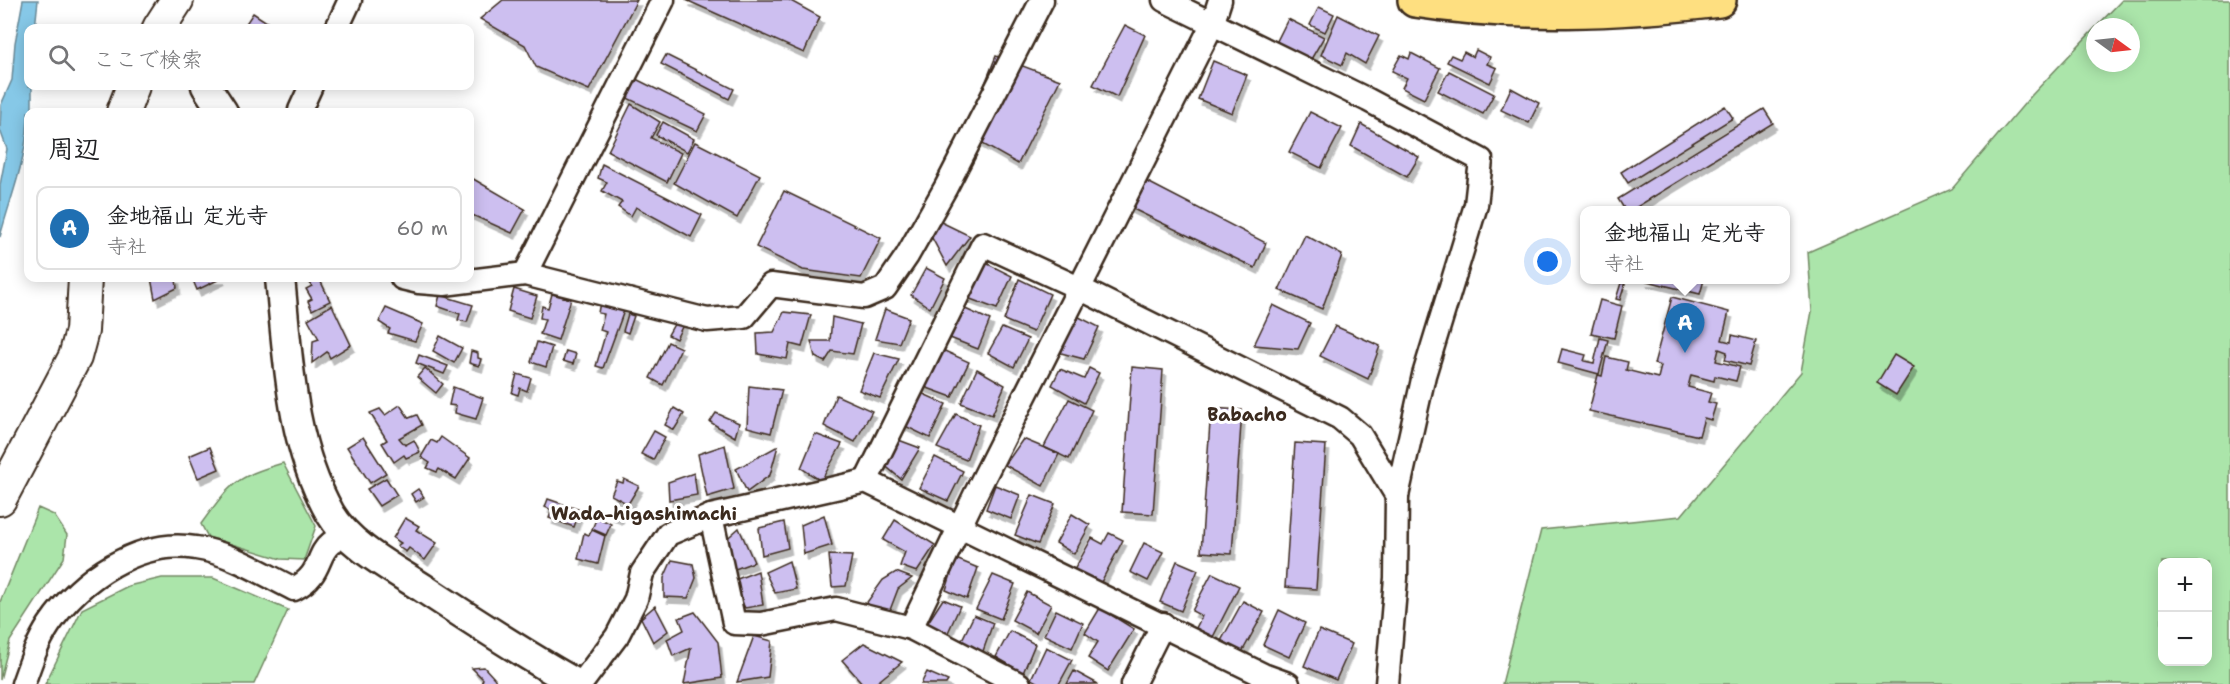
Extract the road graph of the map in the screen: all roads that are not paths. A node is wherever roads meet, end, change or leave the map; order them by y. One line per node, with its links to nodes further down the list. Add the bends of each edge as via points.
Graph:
1 (177, 0): 9 (main road)
2 (350, 0): 10 (street)
3 (663, 0): 18 (street)
4 (1042, 0): 18 (street, via 908,256 885,288 864,297 771,285 744,317 707,320)
5 (1164, 0): 11 (street)
6 (1220, 0): 11 (street)
7 (1415, 0): 8 (highway, via 1518,10 1633,10)
8 (1719, 0)
9 (162, 24)
10 (339, 24)
11 (1212, 25): 24 (street); 26 (street, via 1368,100 1480,160 1476,205 1424,375)
12 (131, 90): 15 (main road)
13 (209, 90): 16 (street)
14 (309, 90): 17 (street)
15 (125, 108)
16 (220, 108)
17 (301, 108)
18 (525, 274): 19 (street)
19 (474, 280)
20 (85, 282): 27 (main road, via 82,331 75,357)
21 (280, 282): 30 (street, via 293,402 301,437 331,514)
22 (430, 282): 23 (street)
23 (460, 282)
24 (1081, 289): 25 (street, via 983,244); 26 (street, via 1340,418 1360,435); 29 (street)
25 (866, 480): 28 (street); 29 (street)
26 (1396, 496): 38 (street, via 1396,578)
27 (0, 499)
28 (711, 516): 32 (street, via 734,623 761,624 836,609); 35 (street, via 668,534 642,573 636,598 617,636)
29 (960, 526): 31 (street); 32 (street)
30 (349, 535): 34 (street, via 329,544 315,573 294,589 225,555 196,548 172,546 136,554 109,567 70,599 48,626); 35 (street, via 519,651)
31 (1163, 624): 33 (street); 37 (street)
32 (911, 628): 36 (street)
33 (1279, 683)
34 (23, 684)
35 (579, 684)
36 (1019, 684)
37 (1133, 684)
38 (1387, 684)

